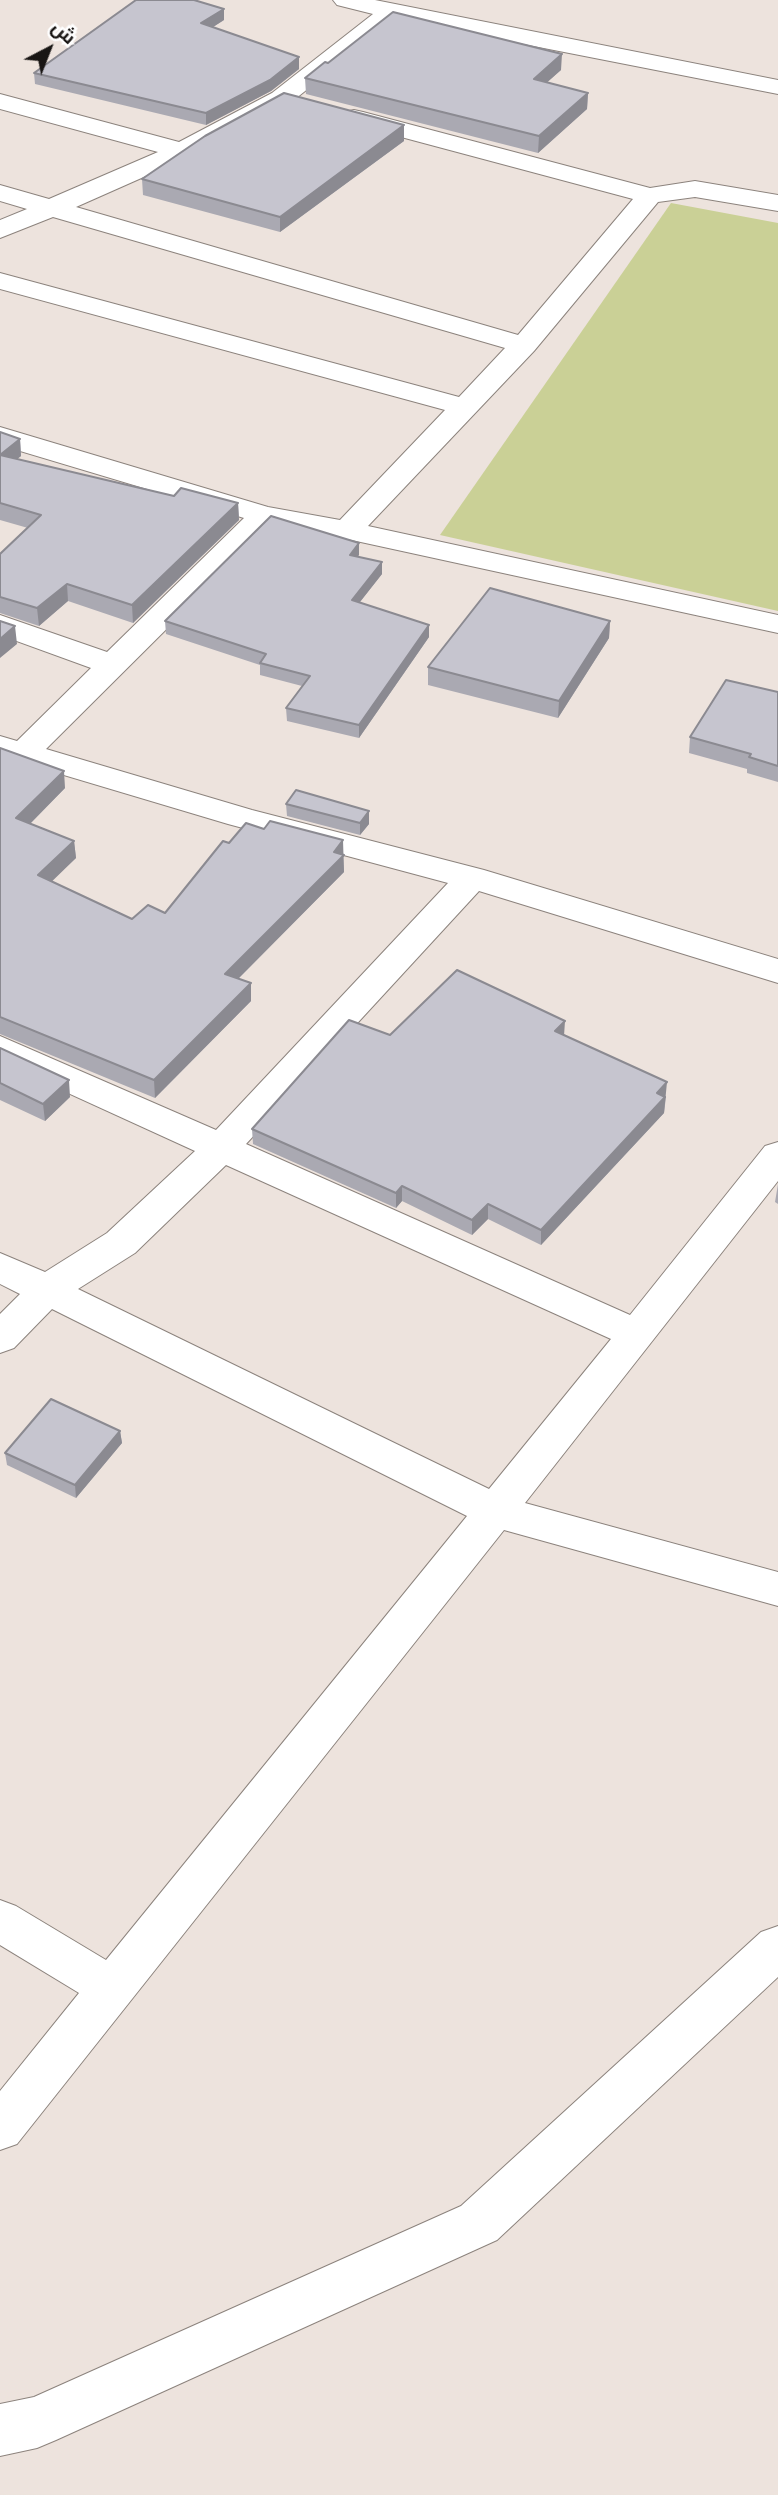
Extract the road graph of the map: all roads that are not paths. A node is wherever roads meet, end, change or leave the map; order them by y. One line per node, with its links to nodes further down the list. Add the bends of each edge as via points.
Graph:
1 (345, 0): 2 (street)
2 (391, 12): 3 (street); 4 (street)
3 (778, 87)
4 (281, 97): 6 (street); 8 (street)
5 (0, 101): 8 (street)
6 (307, 104)
7 (333, 111): 10 (street)
8 (182, 151): 12 (street)
9 (0, 192): 12 (street)
10 (650, 195): 11 (street, via 695,189); 15 (street)
11 (778, 204)
12 (50, 208): 13 (street); 15 (street)
13 (0, 230)
14 (0, 281): 16 (street)
15 (524, 345): 16 (street)
16 (465, 407): 19 (street)
17 (0, 436): 18 (street)
18 (264, 515): 19 (street); 22 (street)
19 (347, 530): 21 (street)
20 (0, 624): 22 (street)
21 (778, 624)
22 (111, 664): 23 (street)
23 (11, 750): 24 (street)
24 (472, 878): 25 (street); 27 (street)
25 (778, 971)
26 (0, 1048): 27 (street)
27 (221, 1148): 30 (street, via 121,1243); 31 (street)
28 (778, 1155): 31 (street)
29 (0, 1266): 30 (street)
30 (48, 1289): 32 (street); 33 (street)
31 (637, 1334): 33 (street)
32 (0, 1338)
33 (495, 1511): 34 (street); 37 (street)
34 (778, 1589)
35 (0, 1920): 37 (street)
36 (778, 1947): 39 (street, via 479,2223 37,2422)
37 (111, 1988): 38 (street)
38 (0, 2128)
39 (0, 2430)

